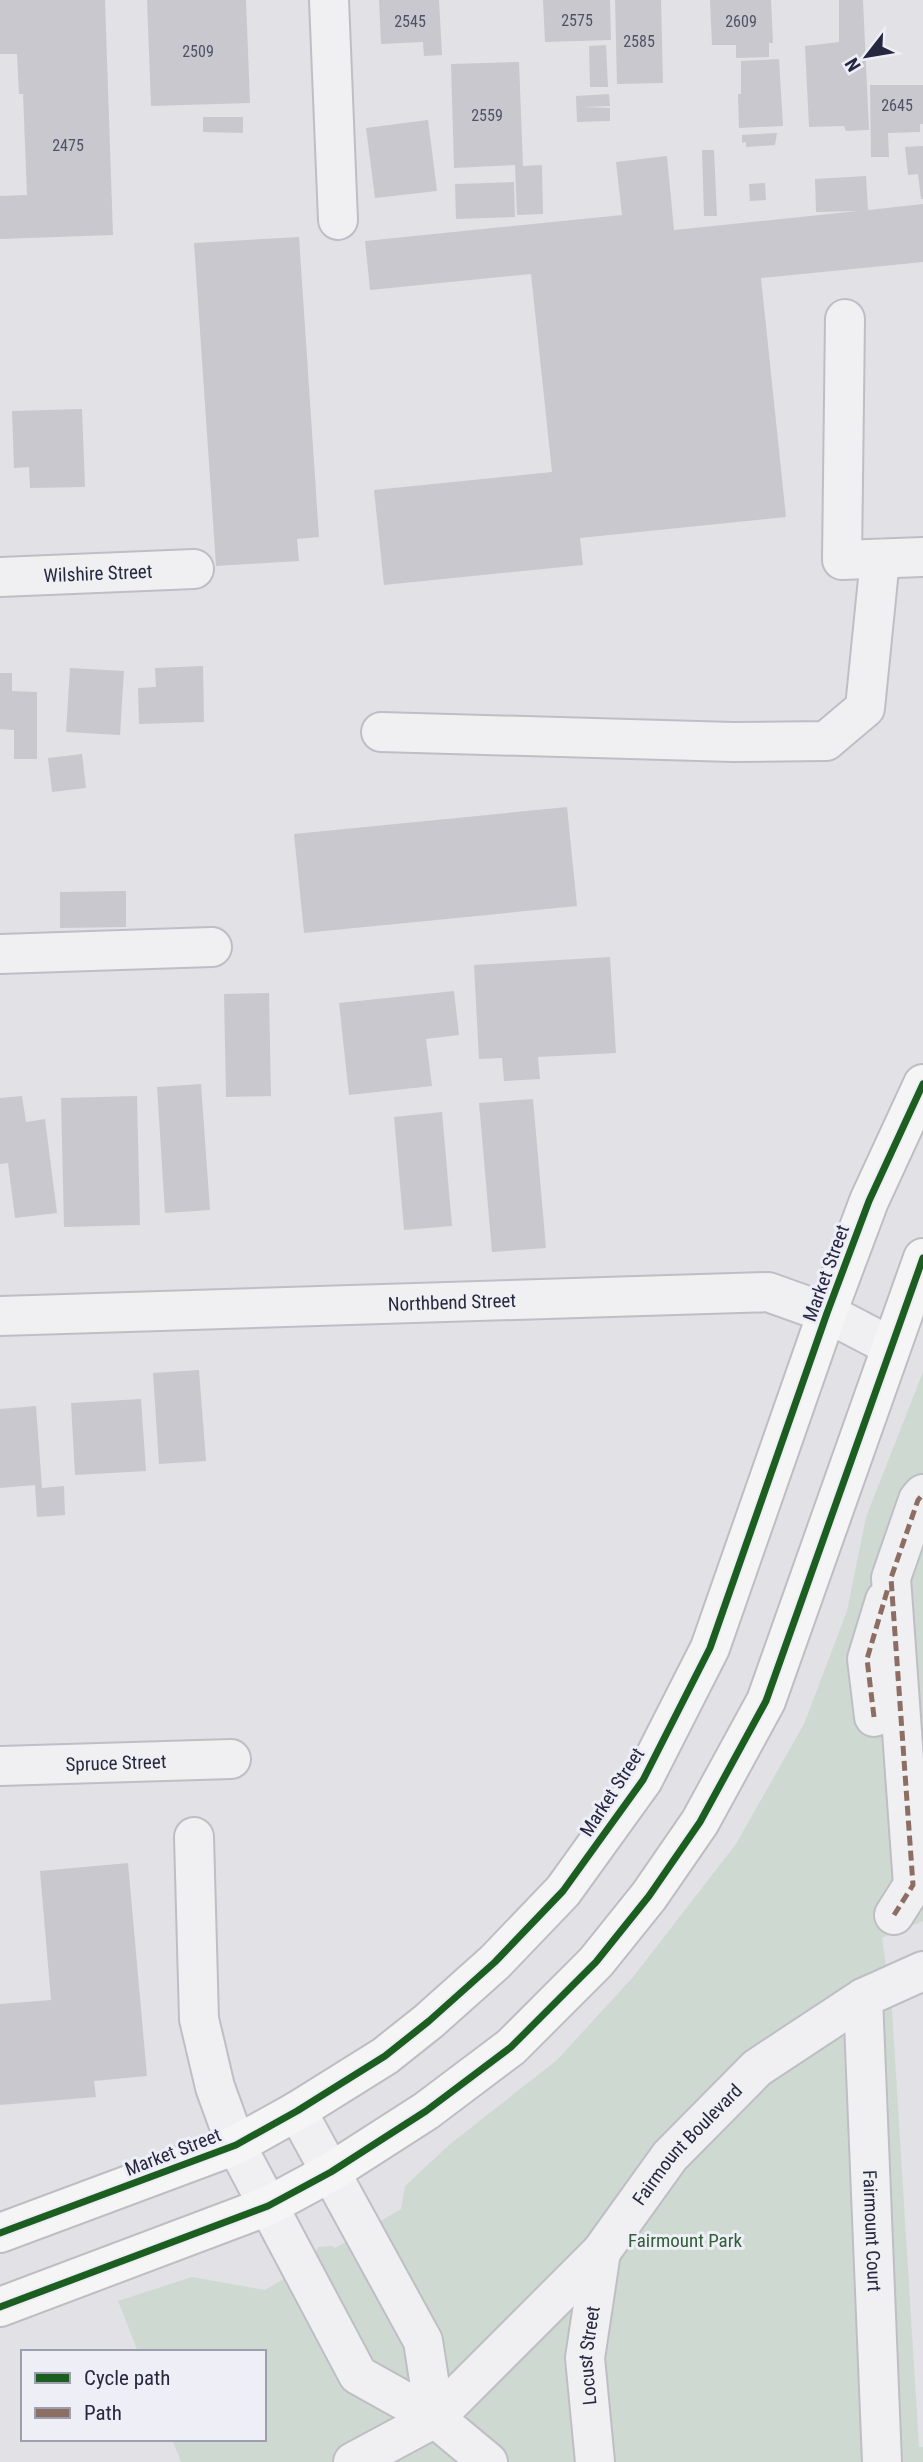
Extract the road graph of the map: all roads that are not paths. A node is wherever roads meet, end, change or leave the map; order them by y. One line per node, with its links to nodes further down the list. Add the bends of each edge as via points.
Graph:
1 (329, 0): 2 (street)
2 (338, 220)
3 (845, 320): 5 (street, via 842,560)
4 (923, 557): 5 (street)
5 (880, 559): 8 (street, via 865,708 826,741)
6 (194, 569): 7 (street, Wilshire Street)
7 (0, 577)
8 (381, 732)
9 (212, 947): 10 (street)
10 (0, 954)
11 (923, 1084): 13 (main road, Market Street, via 869,1201)
12 (923, 1258): 15 (main road)
13 (827, 1313): 14 (street, Northbend Street, via 757,1292); 15 (street, Northbend Street); 25 (main road, Market Street, via 710,1648 643,1780 563,1891 495,1962 385,2056)
14 (0, 1316)
15 (890, 1346): 27 (main road, via 766,1701 700,1822 596,1962 510,2047 426,2111)
16 (923, 1494): 17 (street)
17 (891, 1578): 18 (street, via 867,1659); 22 (street, via 913,1885)
18 (874, 1717)
19 (231, 1759): 20 (street, Spruce Street)
20 (0, 1766)
21 (194, 1837): 26 (street, via 199,2019 215,2087)
22 (894, 1915)
23 (923, 1971): 24 (street, Fairmount Boulevard)
24 (863, 1998): 30 (street, Fairmount Boulevard, via 757,2068 670,2156); 36 (street, Fairmount Court)
25 (297, 2111): 26 (main road, Market Street); 27 (street)
26 (236, 2145): 28 (street); 29 (main road, Market Street)
27 (331, 2172): 28 (main road); 32 (street, via 423,2341)
28 (268, 2206): 31 (main road); 32 (street, via 358,2375)
29 (0, 2234)
30 (601, 2252): 32 (street, Fairmount Boulevard); 35 (street, Locust Street, via 585,2358)
31 (0, 2307)
32 (435, 2417): 33 (street, Fairmount Boulevard); 34 (street)
33 (354, 2462)
34 (488, 2462)
35 (595, 2462)
36 (882, 2462)

